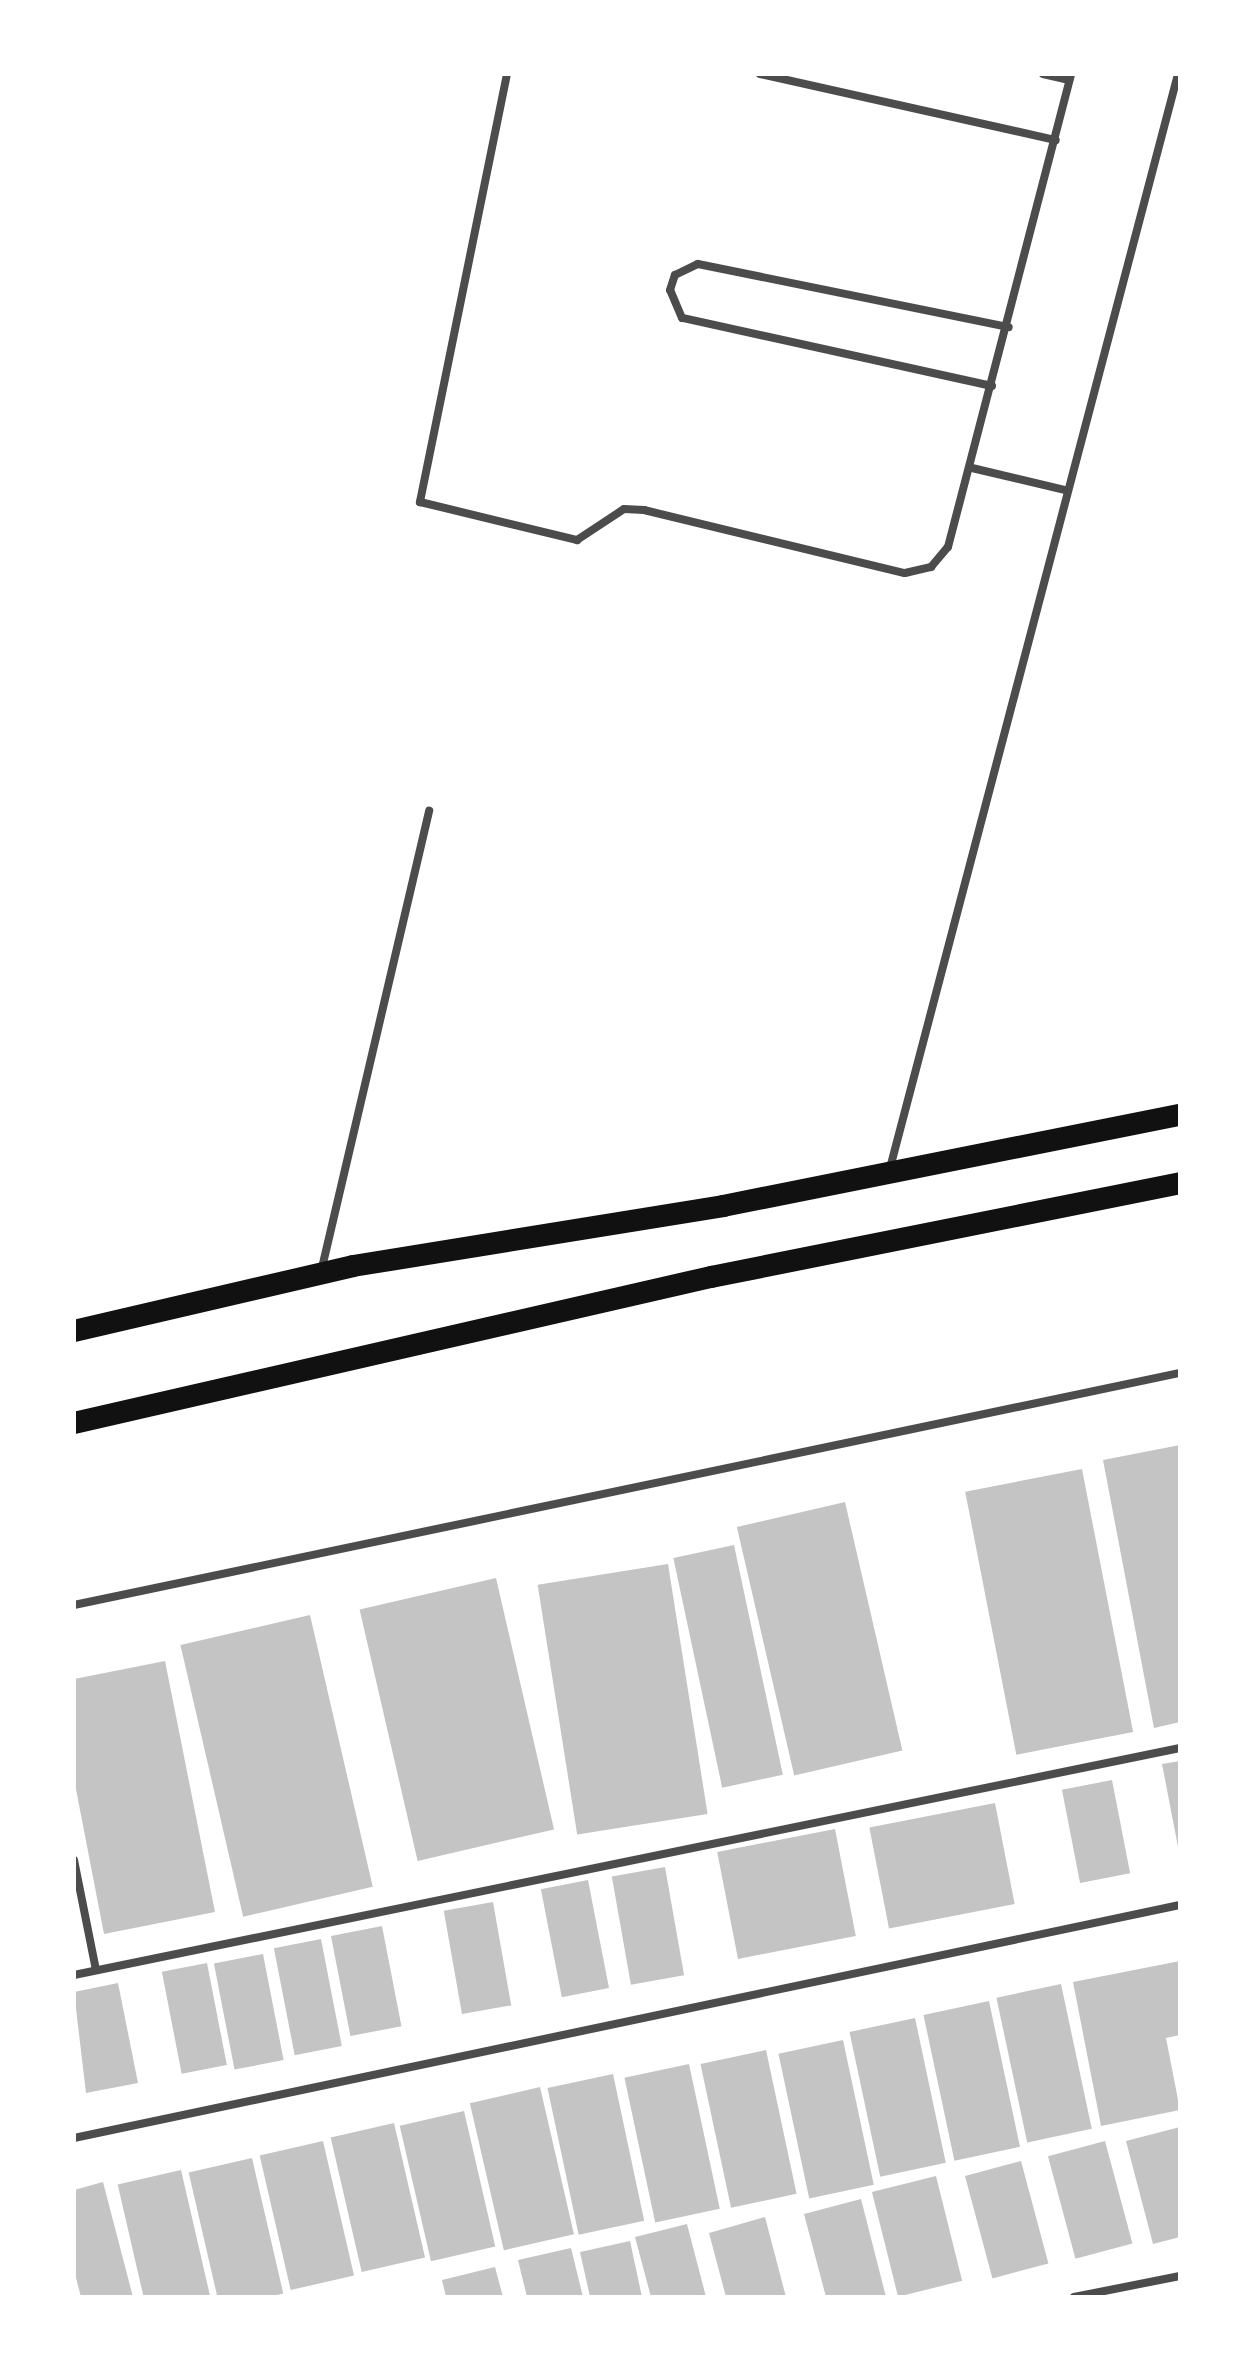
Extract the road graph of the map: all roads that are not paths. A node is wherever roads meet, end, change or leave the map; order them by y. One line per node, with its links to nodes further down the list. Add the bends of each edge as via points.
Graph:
1 (507, 74): 9 (street, via 420,502 577,540 624,509 644,510 905,573 931,567 948,547)
2 (760, 74): 6 (street)
3 (1043, 74): 5 (street)
4 (1178, 74): 10 (street)
5 (1070, 77): 6 (street)
6 (1056, 140): 7 (street)
7 (1009, 327): 8 (street); 8 (street, via 698,264 675,275 670,290 682,318)
8 (992, 386): 9 (street)
9 (972, 468): 10 (street)
10 (1065, 490): 13 (street)
11 (429, 810): 15 (street)
12 (1180, 1115): 13 (highway)
13 (889, 1173): 15 (highway)
14 (1180, 1183): 18 (highway, via 711,1277)
15 (321, 1273): 16 (highway)
16 (74, 1331)
17 (1180, 1373): 19 (street)
18 (74, 1423)
19 (74, 1605)
20 (1180, 1748): 23 (street)
21 (74, 1860): 23 (street)
22 (1180, 1905): 25 (street)
23 (96, 1970): 24 (street)
24 (74, 1975)
25 (74, 2138)
26 (1180, 2276): 27 (street)
27 (1074, 2297)

